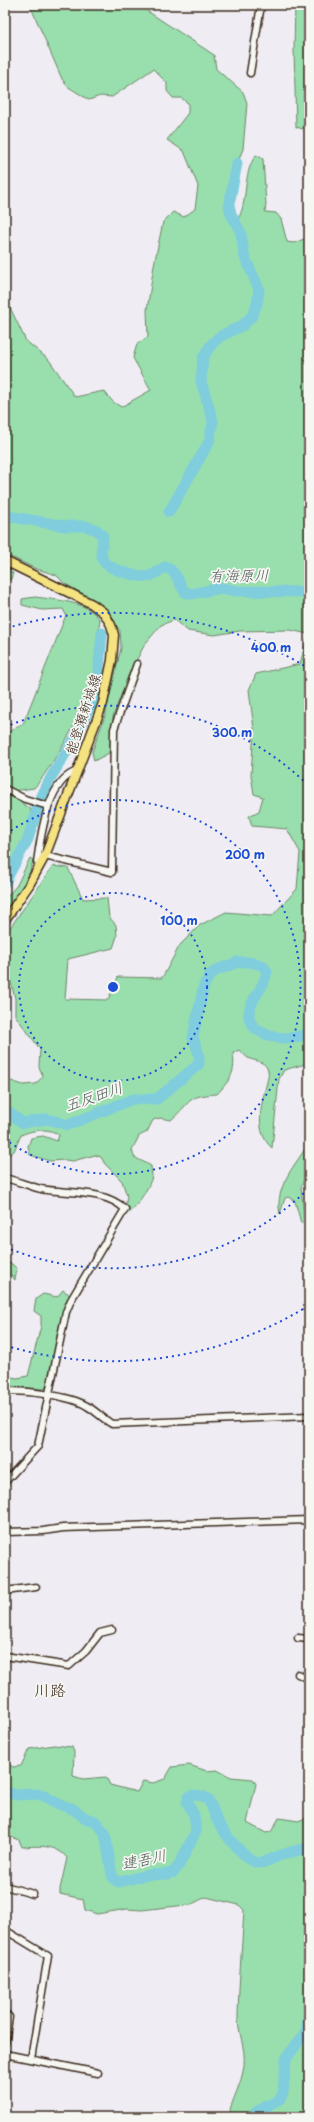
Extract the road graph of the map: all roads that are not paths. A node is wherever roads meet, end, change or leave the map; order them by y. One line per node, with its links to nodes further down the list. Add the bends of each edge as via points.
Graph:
1 (261, 5): 2 (street)
2 (250, 73)
3 (5, 562): 5 (main road, 能登瀬新城線, via 92,604 104,613 111,625 114,646 107,686)
4 (137, 664): 8 (street, via 114,729 112,872)
5 (78, 771): 7 (street, via 66,777); 8 (main road, 能登瀬新城線)
6 (5, 789): 7 (street)
7 (46, 806): 9 (street, via 38,862)
8 (45, 856): 9 (main road, 能登瀬新城線)
9 (41, 864): 10 (main road, 能登瀬新城線)
10 (5, 920)
11 (5, 1178): 13 (street, via 40,1189 88,1194 115,1202 125,1208 66,1312)
12 (5, 1391): 13 (street)
13 (49, 1396): 14 (street, via 86,1405 112,1424); 15 (street, via 38,1446)
14 (309, 1416)
15 (5, 1482)
16 (309, 1520): 17 (street)
17 (5, 1532)
18 (36, 1587): 19 (street)
19 (5, 1591)
20 (112, 1630): 24 (street, via 100,1632 86,1651 69,1666)
21 (298, 1638): 22 (street)
22 (309, 1639)
23 (5, 1648): 24 (street)
24 (5, 1656)
25 (298, 1674): 26 (street)
26 (309, 1679)
27 (5, 1886): 28 (street)
28 (33, 1894)
29 (5, 1930): 33 (street, via 48,1956)
30 (5, 2013): 31 (street, via 9,2017)
31 (5, 2043)
32 (5, 2054): 33 (street)
33 (31, 2059): 34 (street)
34 (98, 2073)

